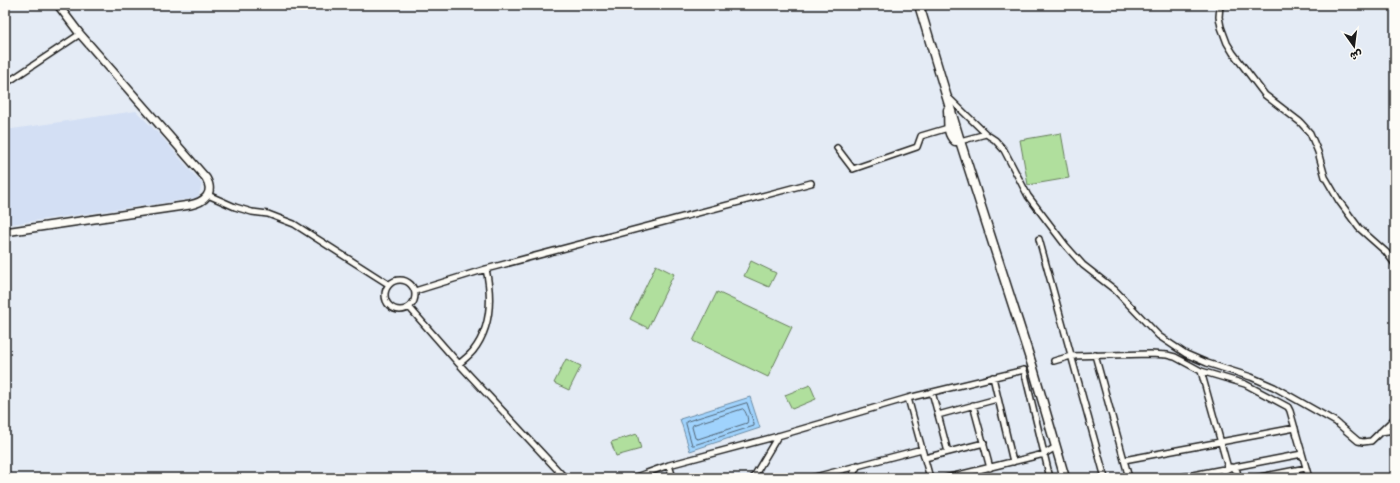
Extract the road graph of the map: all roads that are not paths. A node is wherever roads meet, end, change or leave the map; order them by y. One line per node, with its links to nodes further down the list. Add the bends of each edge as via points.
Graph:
1 (58, 5): 4 (street)
2 (919, 5): 6 (main road)
3 (1220, 5): 15 (street, via 1221,27 1233,53 1265,95 1310,133 1325,177 1339,201 1359,228 1386,252)
4 (80, 34): 5 (street); 12 (street, via 206,178)
5 (5, 84)
6 (947, 96): 7 (main road); 8 (street); 9 (main road)
7 (948, 128): 9 (main road, via 954,140); 10 (street, via 921,136 917,147 853,169)
8 (986, 134): 9 (street); 36 (street, via 1004,150 1025,191 1070,251 1083,265 1115,290 1168,343 1198,360 1268,385 1320,412 1360,442 1371,441)
9 (960, 141): 24 (main road)
10 (837, 148)
11 (811, 182): 16 (street)
12 (208, 195): 13 (street, via 203,201 190,205); 17 (street, via 235,207 268,214 294,224)
13 (5, 232)
14 (1039, 239): 21 (street)
15 (1395, 264)
16 (486, 269): 18 (street); 23 (street, via 490,285 488,317 473,351)
17 (388, 284): 18 (street, via 396,280 405,280); 19 (street, via 384,294 387,304 396,310)
18 (415, 291): 19 (street, via 414,301)
19 (409, 307): 23 (street)
20 (1095, 355): 21 (street); 26 (street, via 1167,355); 46 (street)
21 (1071, 356): 22 (street); 63 (street)
22 (1054, 361)
23 (459, 364): 54 (street)
24 (1033, 368): 25 (street); 40 (main road)
25 (1024, 370): 27 (street); 43 (street)
26 (1201, 372): 34 (street, via 1245,384 1288,408); 38 (street)
27 (993, 377): 28 (street); 30 (street)
28 (932, 392): 29 (street); 32 (street)
29 (908, 398): 37 (street); 41 (street)
30 (997, 399): 31 (street); 47 (street)
31 (973, 405): 32 (street); 39 (street)
32 (938, 415): 42 (street)
33 (1395, 418): 36 (street)
34 (1295, 428): 38 (street); 44 (street)
35 (1395, 430): 36 (street)
36 (1379, 432)
37 (778, 436): 49 (street); 57 (street)
38 (1221, 442): 46 (street); 51 (street)
39 (984, 443): 42 (street); 50 (street)
40 (1056, 447): 43 (street); 53 (main road)
41 (922, 450): 45 (street); 48 (street)
42 (948, 452): 45 (street)
43 (1044, 454): 47 (street); 62 (street)
44 (1302, 454): 51 (street); 52 (street)
45 (925, 458): 60 (street)
46 (1124, 460): 64 (street)
47 (1012, 462): 50 (street)
48 (858, 465): 58 (street); 59 (street)
49 (669, 466): 55 (street); 56 (street)
50 (990, 468): 61 (street)
51 (1228, 468): 65 (street); 66 (street, via 1224,471); 67 (street, via 1237,471)
52 (1306, 468): 68 (street); 69 (street)
53 (1064, 476)
54 (565, 478)
55 (633, 478)
56 (673, 478)
57 (753, 478)
58 (811, 478)
59 (851, 478)
60 (930, 478)
61 (946, 478)
62 (1050, 478)
63 (1105, 478)
64 (1129, 478)
65 (1177, 478)
66 (1224, 478)
67 (1238, 478)
68 (1255, 478)
69 (1309, 478)

